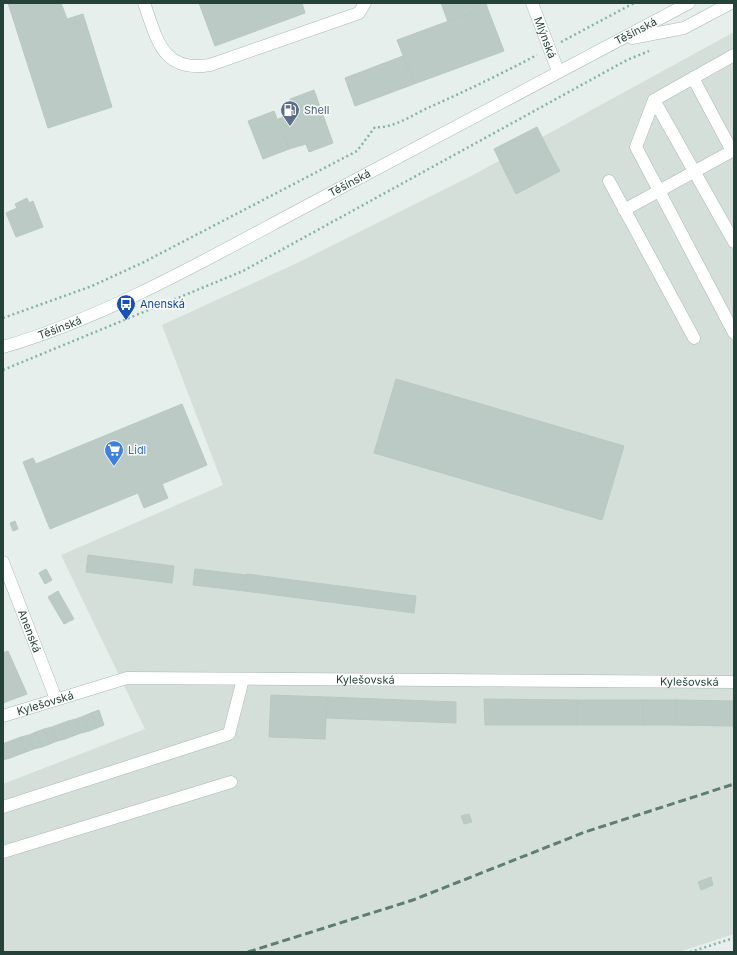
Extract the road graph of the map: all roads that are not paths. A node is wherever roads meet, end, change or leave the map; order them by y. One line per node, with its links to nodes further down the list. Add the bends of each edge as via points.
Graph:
1 (144, 3): 2 (street, via 161,49 174,62 199,67 359,13)
2 (365, 3)
3 (532, 3): 8 (street, Mlýnská)
4 (689, 3): 6 (street, Těšínská)
5 (731, 3): 6 (street, via 684,28)
6 (619, 40): 8 (street, Těšínská)
7 (734, 55): 9 (street)
8 (558, 71): 19 (street, Těšínská, via 198,263 100,310)
9 (693, 78): 10 (street); 11 (street)
10 (654, 100): 12 (street); 14 (street, via 636,147)
11 (733, 151): 12 (street)
12 (695, 172): 14 (street); 16 (street)
13 (609, 181): 15 (street)
14 (659, 191): 15 (street); 17 (street)
15 (624, 210): 18 (street)
16 (734, 242)
17 (734, 333)
18 (694, 338)
19 (3, 347)
20 (3, 562): 23 (street, Anenská)
21 (243, 679): 22 (street, Kylešovská); 23 (street, Kylešovská, via 127,678); 26 (street, via 229,734)
22 (734, 682)
23 (56, 699): 24 (street, Kylešovská)
24 (3, 716)
25 (231, 782): 27 (street)
26 (3, 807)
27 (3, 852)

